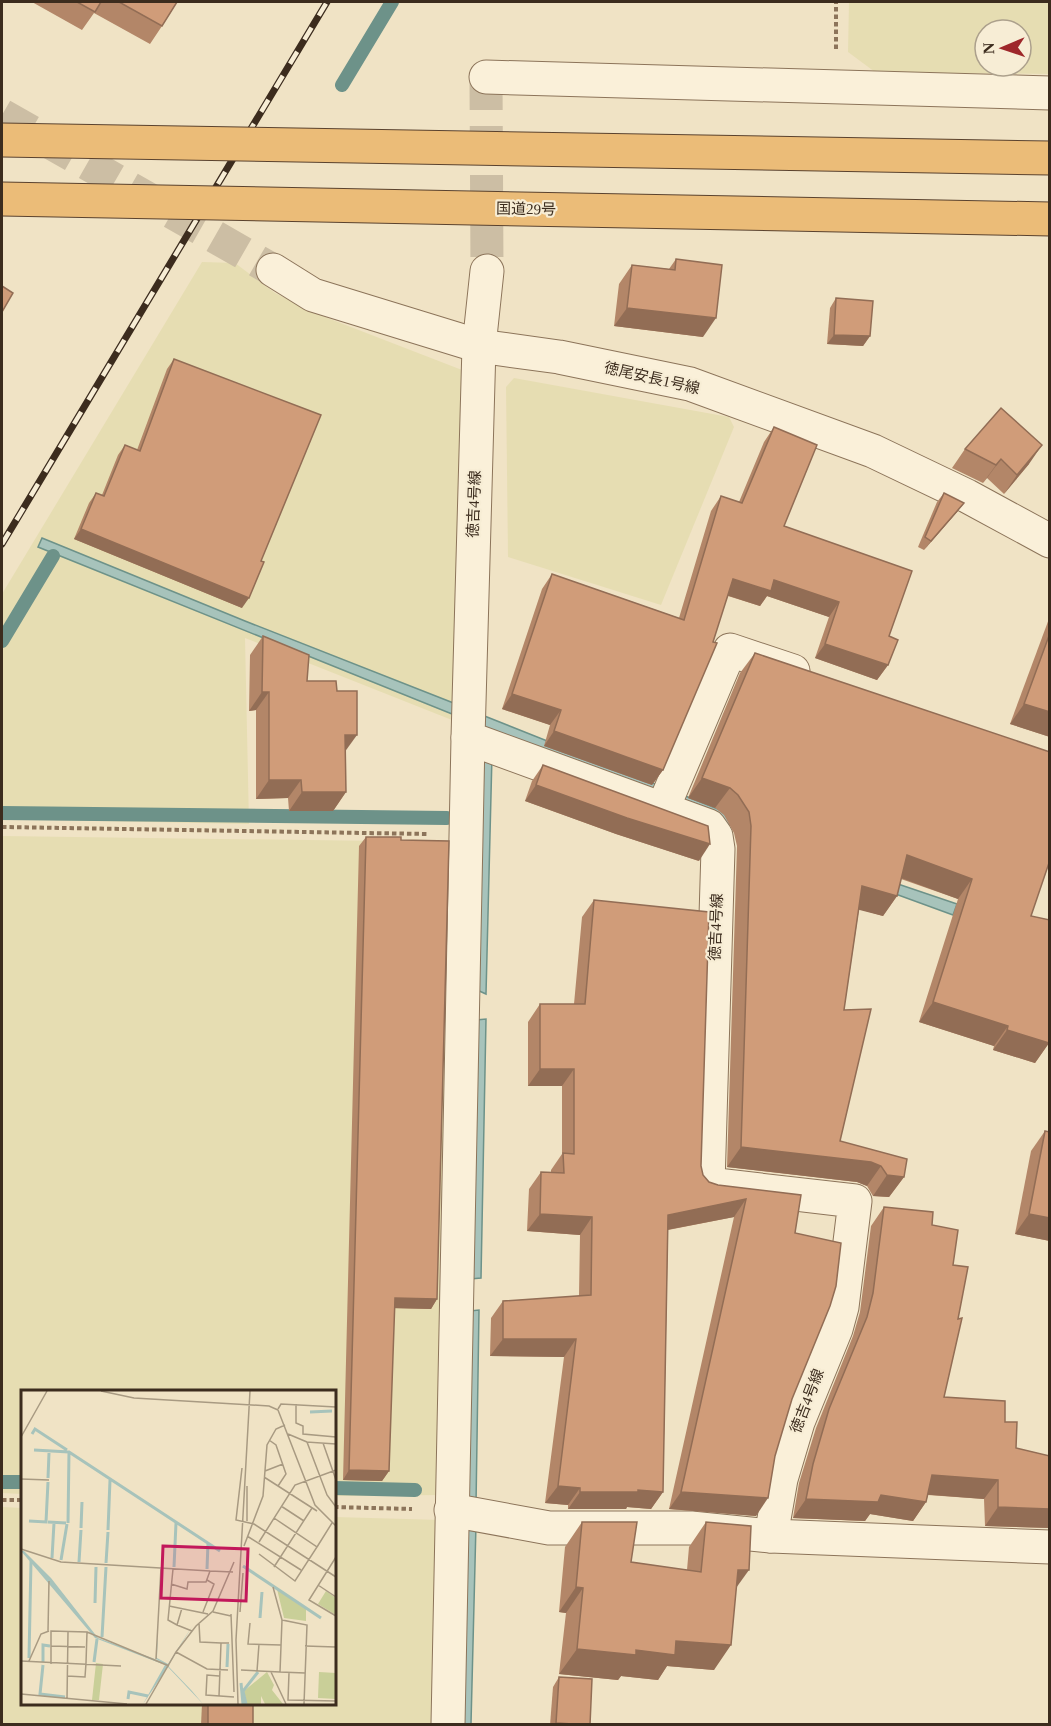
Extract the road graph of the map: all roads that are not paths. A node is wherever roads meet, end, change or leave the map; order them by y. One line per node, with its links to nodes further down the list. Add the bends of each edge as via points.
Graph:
1 (486, 77): 2 (street)
2 (1050, 93)
3 (2, 140): 4 (highway, bridge)
4 (1050, 158)
5 (2, 199): 6 (highway, 国道29号, bridge)
6 (1050, 219)
7 (273, 270): 9 (street, 徳尾安長1号線, via 313,295)
8 (487, 271): 9 (street, 徳吉4号線)
9 (479, 346): 10 (street, 徳尾安長1号線, via 559,357 690,384 873,451); 12 (street, 徳吉4号線)
10 (1050, 541)
11 (821, 680): 13 (street, via 730,650)
12 (468, 738): 13 (street, 徳吉4号線); 14 (street)
13 (663, 808): 15 (street, 徳吉4号線, via 710,826 718,849 708,1184 855,1200 842,1307 798,1422 781,1479)
14 (451, 1510): 15 (street, via 549,1528 691,1528); 17 (street)
15 (771, 1536): 16 (street)
16 (1050, 1547)
17 (448, 1725)

